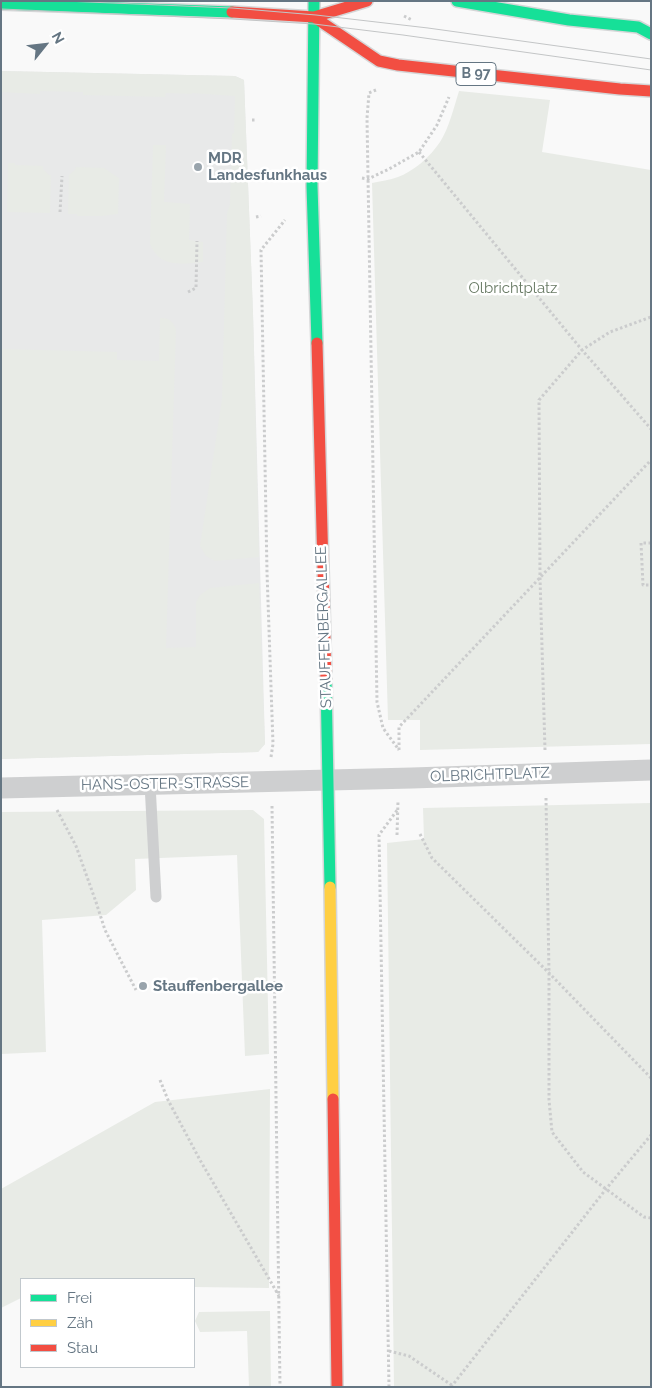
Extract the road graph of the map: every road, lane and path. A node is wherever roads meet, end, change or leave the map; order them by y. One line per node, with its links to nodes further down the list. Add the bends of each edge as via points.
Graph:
1 (314, 1): 9 (main road, STAUFFENBERGALLEE)
2 (326, 1): 9 (lane)
3 (367, 1): 9 (main road)
4 (457, 1): 11 (main road, via 569,20 638,27)
5 (1, 4): 6 (main road)
6 (112, 5): 7 (main road)
7 (261, 7): 9 (main road)
8 (404, 16): 10 (path)
9 (314, 17): 12 (main road, B 97, via 379,62); 33 (main road, STAUFFENBERGALLEE, via 312,186)
10 (412, 20)
11 (651, 34)
12 (651, 91)
13 (369, 93): 18 (path)
14 (450, 93): 15 (path, via 437,125)
15 (419, 152): 18 (path); 24 (path)
16 (62, 176): 19 (path)
17 (362, 178): 18 (path)
18 (368, 178): 28 (path, via 377,702 383,728 399,750 399,727)
19 (60, 212)
20 (197, 241): 22 (path, via 196,288)
21 (262, 250): 30 (path)
22 (188, 292)
23 (651, 317): 24 (path, via 610,332)
24 (582, 350): 25 (path); 28 (path, via 539,400)
25 (651, 429)
26 (651, 460): 28 (path)
27 (651, 543): 29 (path, via 641,543 643,585)
28 (540, 578): 32 (path)
29 (651, 585)
30 (271, 756)
31 (651, 770): 32 (street, OLBRICHTPLATZ)
32 (546, 773): 33 (street, OLBRICHTPLATZ); 41 (path)
33 (329, 779): 34 (street, HANS-OSTER-STRASSE); 52 (main road, STAUFFENBERGALLEE)
34 (150, 784): 35 (street, HANS-OSTER-STRASSE); 40 (lane)
35 (41, 787): 36 (street, HANS-OSTER-STRASSE); 42 (path, via 76,846 104,930)
36 (1, 788)
37 (272, 807): 48 (path)
38 (420, 834): 41 (path, via 432,858)
39 (397, 835): 49 (path, via 398,809 379,835)
40 (156, 897)
41 (549, 973): 43 (path); 46 (path, via 548,1100 552,1132 583,1172)
42 (136, 990)
43 (651, 1078)
44 (160, 1080): 48 (path, via 200,1160)
45 (651, 1135): 46 (path)
46 (606, 1189): 47 (path, via 644,1217); 50 (path)
47 (651, 1218)
48 (279, 1296): 51 (path)
49 (389, 1351): 50 (path, via 409,1356); 53 (path)
50 (452, 1386)
51 (280, 1387)
52 (337, 1387)
53 (389, 1387)

